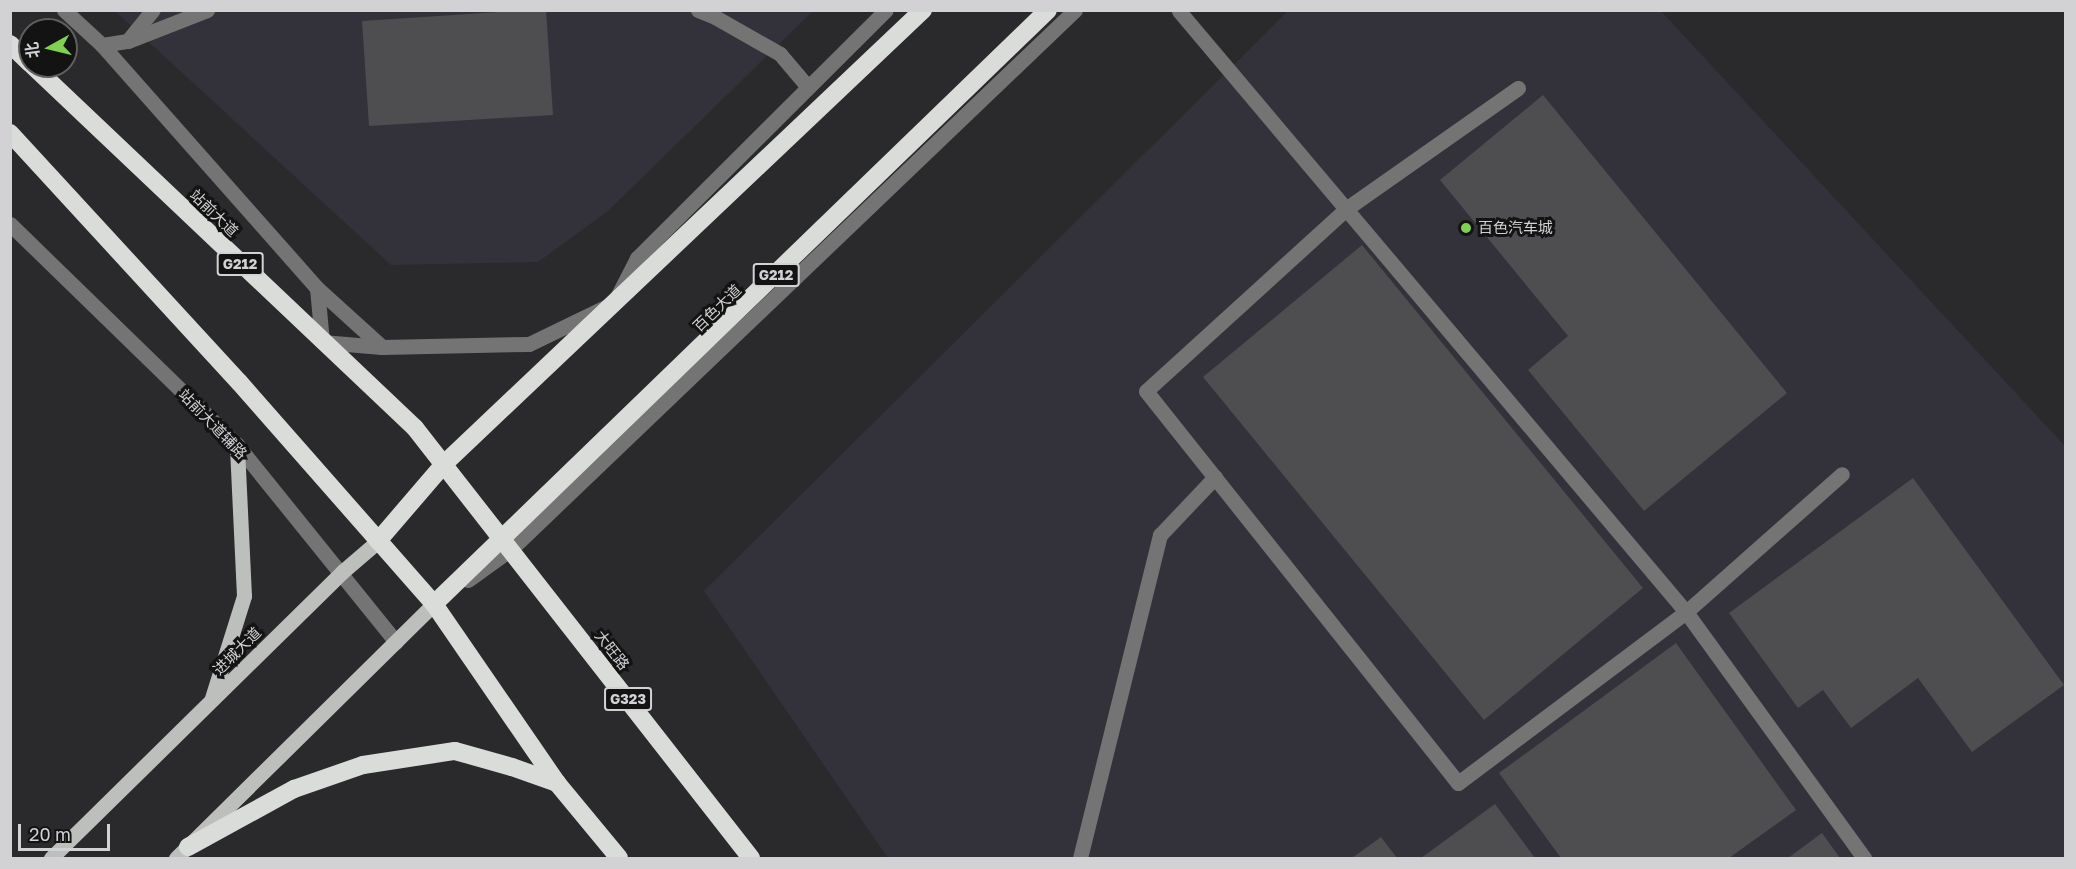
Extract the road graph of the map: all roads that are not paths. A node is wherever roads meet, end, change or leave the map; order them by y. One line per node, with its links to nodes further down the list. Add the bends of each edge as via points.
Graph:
1 (64, 10): 11 (street)
2 (153, 10): 10 (street)
3 (207, 10): 10 (street)
4 (698, 10): 13 (street, via 780,54)
5 (886, 10): 13 (street)
6 (923, 10): 19 (highway)
7 (1048, 10): 27 (highway, 百色大道 / G212)
8 (1075, 10): 27 (street)
9 (1179, 11): 16 (street)
10 (128, 41): 11 (street)
11 (102, 45): 18 (street)
12 (46, 78): 20 (highway, 站前大道 / G212)
13 (808, 87): 19 (street, via 637,258)
14 (1518, 88): 16 (street)
15 (10, 132): 26 (highway, via 231,373)
16 (1346, 209): 25 (street, via 1146,391); 30 (street)
17 (10, 224): 22 (street, 站前大道辅路)
18 (317, 288): 20 (street); 21 (street)
19 (614, 303): 21 (street, via 529,344); 23 (highway)
20 (322, 342): 21 (street); 23 (highway, 站前大道 / G212, via 415,428)
21 (382, 347)
22 (237, 445): 28 (street, 站前大道辅路); 32 (main road, via 244,596)
23 (444, 464): 26 (highway, 进城大道); 27 (highway, 大旺路 / G212)
24 (1842, 474): 30 (street)
25 (1215, 477): 30 (street, via 1458,783); 38 (street, via 1160,535)
26 (378, 541): 28 (main road, 进城大道); 29 (highway)
27 (507, 545): 29 (highway, 百色大道 / G212); 37 (highway, 大旺路 / G323)
28 (342, 572): 31 (street, 站前大道辅路); 32 (main road, 进城大道)
29 (434, 604): 31 (main road); 33 (highway)
30 (1686, 612): 39 (street)
31 (396, 642): 34 (main road)
32 (210, 702): 35 (main road, 进城大道)
33 (557, 783): 34 (highway, via 455,752 363,765 294,789); 36 (highway)
34 (182, 853)
35 (51, 858)
36 (619, 858)
37 (751, 858)
38 (1080, 858)
39 (1864, 858)

